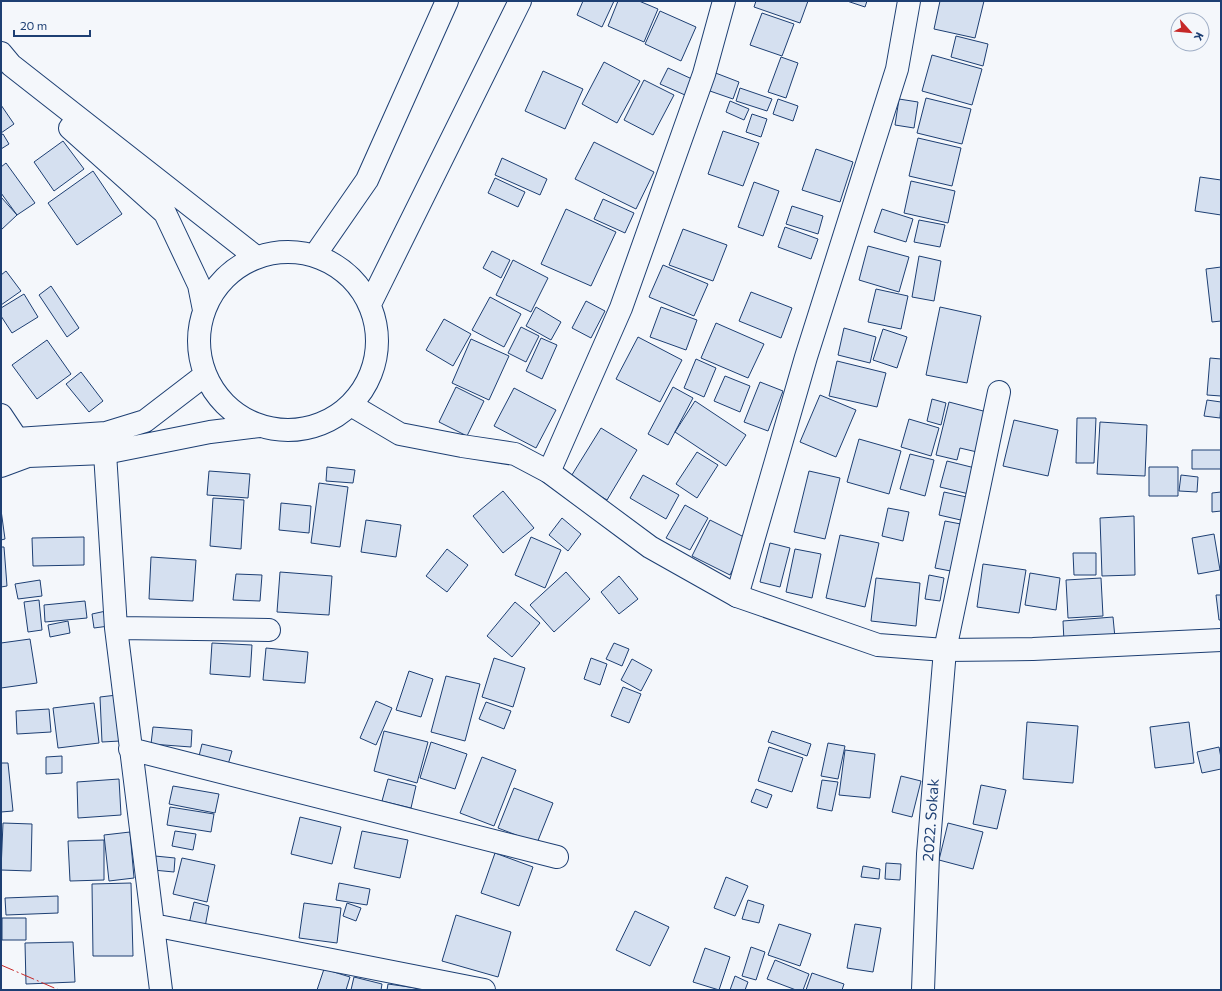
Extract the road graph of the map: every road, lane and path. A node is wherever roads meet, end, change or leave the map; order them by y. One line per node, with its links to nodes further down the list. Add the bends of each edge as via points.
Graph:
1 (447, 1): 6 (main road, via 366,180)
2 (520, 1): 8 (main road)
3 (724, 1): 18 (main road, via 704,74 621,308)
4 (909, 1): 19 (main road, via 897,70 806,357)
5 (4, 65): 7 (main road); 9 (main road, via 165,213 199,285)
6 (315, 255): 7 (main road, via 285,251); 8 (main road, via 338,266 356,283)
7 (256, 257): 9 (main road, via 233,270 216,288)
8 (370, 304): 12 (main road, via 377,330 376,357 367,383)
9 (204, 310): 10 (main road, via 199,332 199,354)
10 (205, 375): 14 (main road, via 218,397 237,415); 15 (main road, via 145,421 106,433)
11 (999, 392): 23 (main road, 2022. Sokak)
12 (351, 405): 14 (main road, via 331,420 308,428 283,430); 18 (main road, via 400,434 514,454)
13 (1, 415): 15 (main road)
14 (259, 426): 16 (main road, via 210,432)
15 (15, 446): 16 (main road); 17 (main road)
16 (105, 453): 20 (main road)
17 (1, 466)
18 (549, 472): 19 (main road, via 650,547)
19 (737, 596): 23 (main road, via 878,644)
20 (116, 628): 21 (main road); 24 (main road)
21 (269, 630)
22 (1221, 640): 23 (main road, via 1033,649)
23 (945, 650): 29 (main road, 2022. Sokak, via 928,854)
24 (130, 749): 25 (main road); 26 (main road)
25 (557, 857)
26 (153, 925): 27 (main road); 28 (main road)
27 (161, 990)
28 (484, 990)
29 (923, 990)

